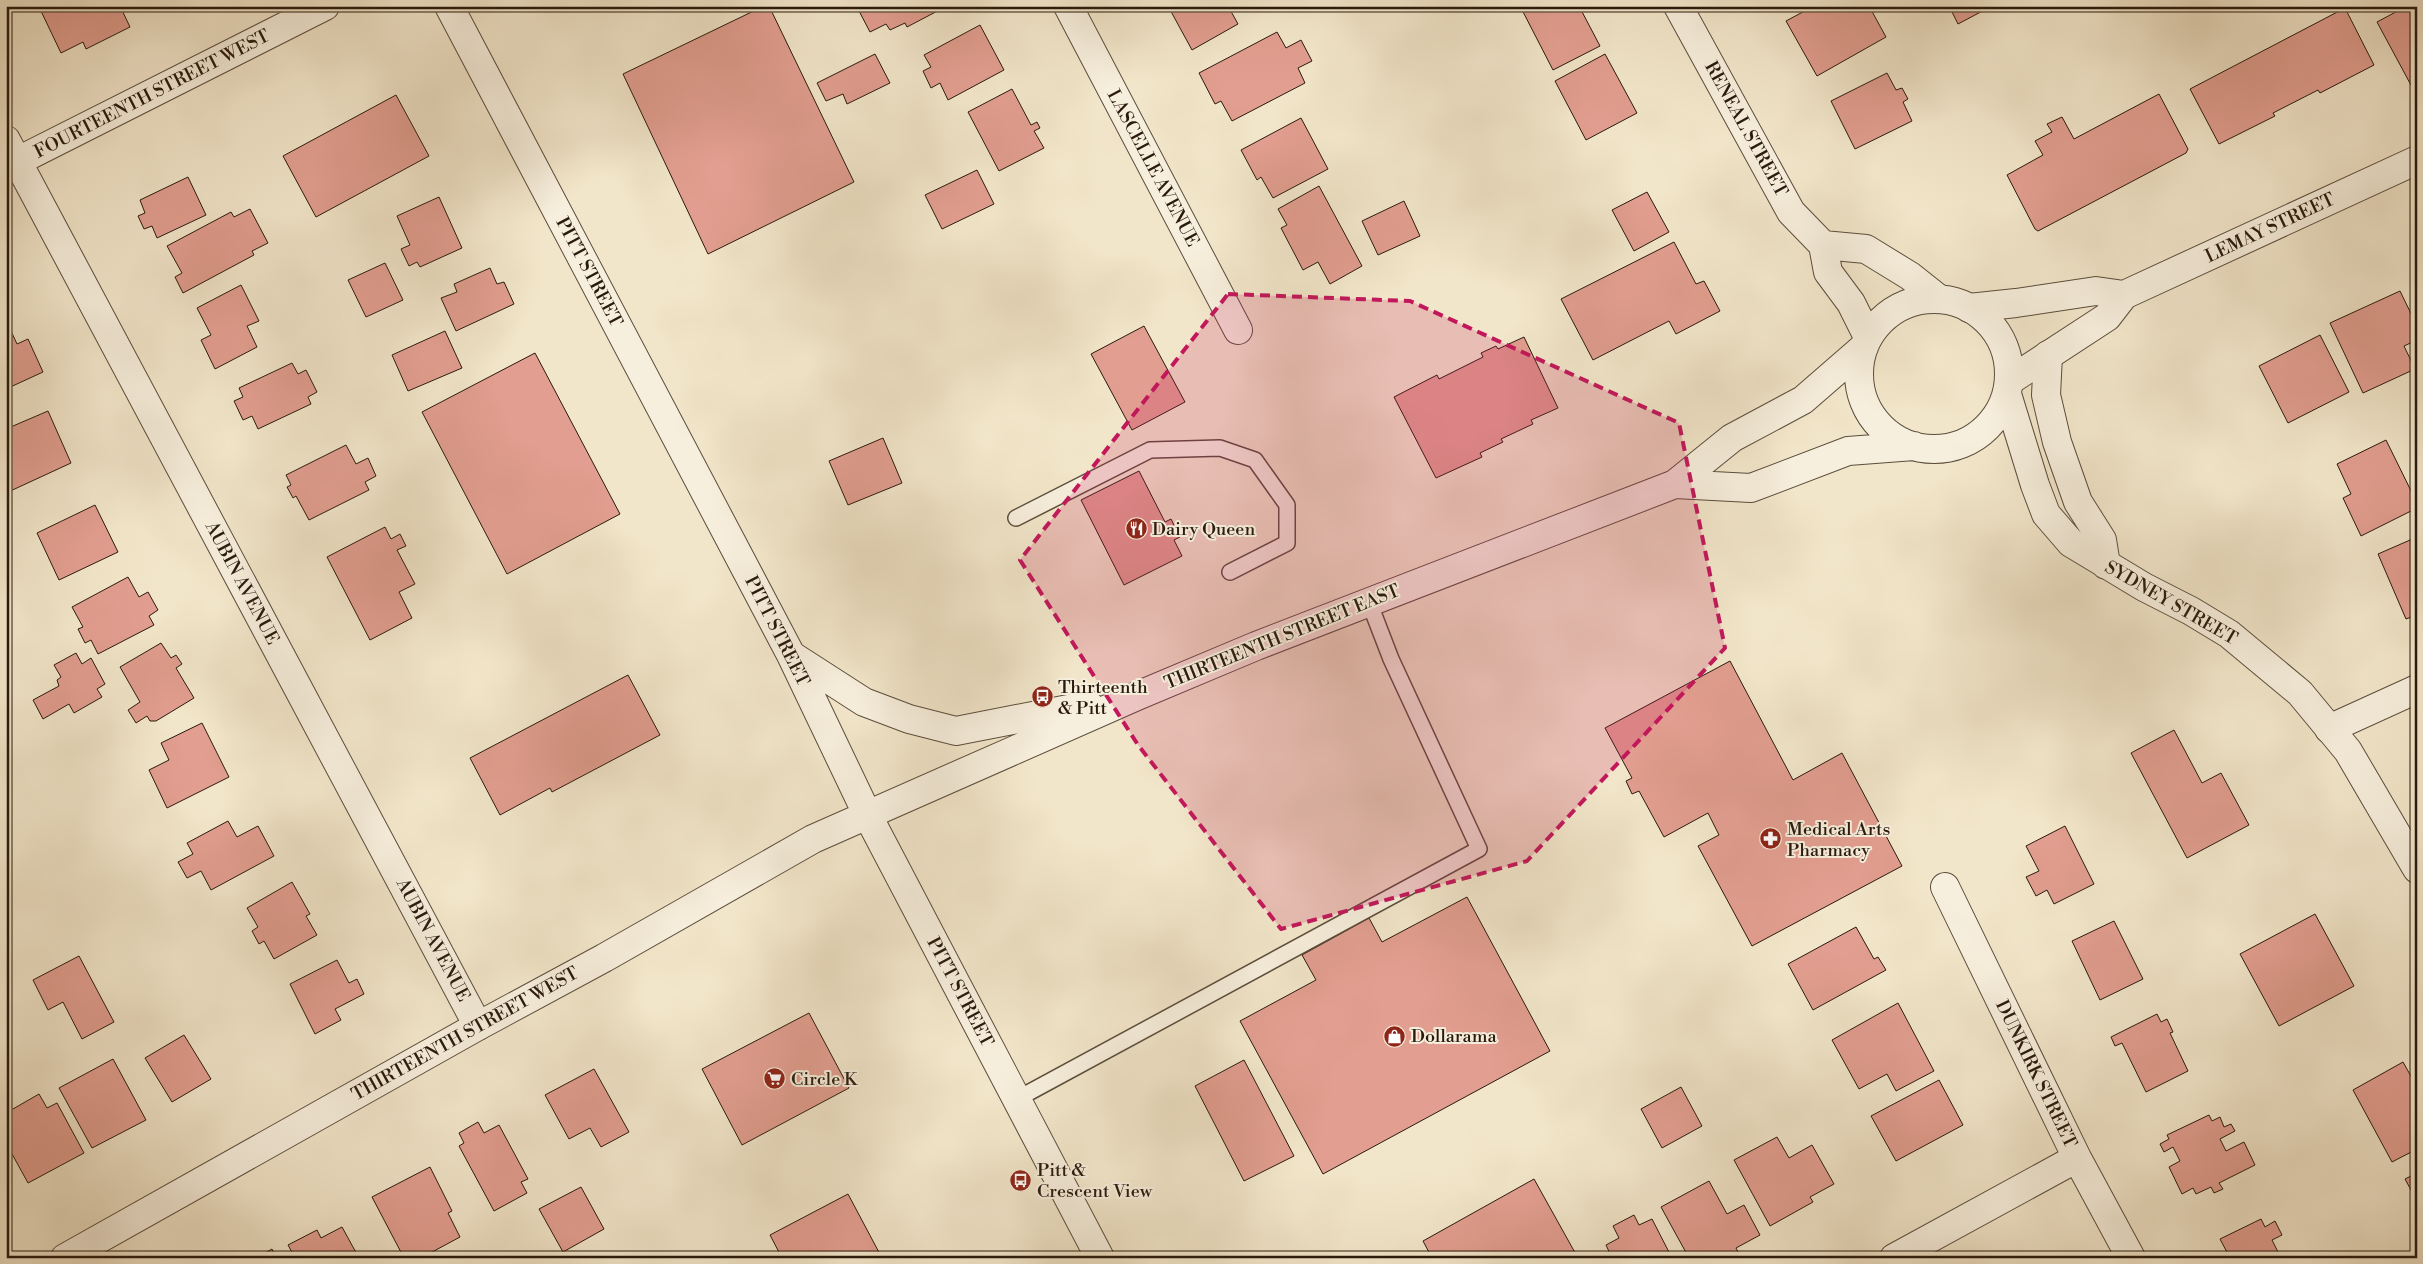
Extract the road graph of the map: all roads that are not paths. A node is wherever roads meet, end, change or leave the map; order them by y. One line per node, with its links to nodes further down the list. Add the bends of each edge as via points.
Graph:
1 (325, 6): 5 (street, FOURTEENTH STREET WEST)
2 (449, 6): 21 (street, PITT STREET)
3 (1068, 6): 11 (street, LASCELLE AVENUE)
4 (1678, 6): 7 (street, RENEAL STREET, via 1791,212)
5 (10, 157): 28 (street, AUBIN AVENUE)
6 (2417, 160): 8 (street, LEMAY STREET)
7 (1823, 245): 9 (street, via 1866,250 1910,276); 12 (street, via 1828,272 1851,303)
8 (2124, 295): 10 (street, via 2096,291); 13 (street, LEMAY STREET, via 2107,317)
9 (1939, 299): 10 (street); 12 (street, via 1908,304 1894,310)
10 (1969, 308): 14 (street, via 1993,327 2002,341 2007,355)
11 (1238, 330)
12 (1866, 342): 15 (street, via 1859,377 1867,408 1886,432); 16 (street, THIRTEENTH STREET EAST, via 1803,400 1732,438)
13 (2048, 355): 14 (street, LEMAY STREET); 18 (street, via 2046,395 2057,442 2078,502 2102,540)
14 (2008, 387): 15 (street, via 1997,415 1975,437 1946,448); 18 (street, SYDNEY STREET, via 2046,514 2071,543)
15 (1914, 446): 16 (street, THIRTEENTH STREET EAST, via 1848,450 1751,488)
16 (1675, 484): 20 (street, THIRTEENTH STREET EAST)
17 (1016, 518): 19 (lane, via 1150,450 1220,448 1255,460 1287,505 1287,543)
18 (2106, 565): 24 (street, SYDNEY STREET, via 2229,634 2300,693)
19 (1230, 572)
20 (1368, 602): 23 (street, THIRTEENTH STREET EAST); 29 (lane, via 1479,849)
21 (791, 655): 23 (street, via 864,702 909,719 956,731); 25 (street, PITT STREET)
22 (2417, 688): 24 (street)
23 (1137, 696): 25 (street, THIRTEENTH STREET EAST)
24 (2330, 729): 26 (street, SYDNEY STREET, via 2348,751)
25 (867, 814): 28 (street, THIRTEENTH STREET WEST, via 780,856 604,958); 29 (street, PITT STREET)
26 (2417, 869)
27 (1945, 887): 30 (street, DUNKIRK STREET)
28 (478, 1026): 31 (street, THIRTEENTH STREET WEST)
29 (1017, 1099): 32 (street, PITT STREET)
30 (2077, 1158): 33 (street); 34 (street, DUNKIRK STREET)
31 (65, 1258)
32 (1100, 1258)
33 (1894, 1258)
34 (2131, 1258)

